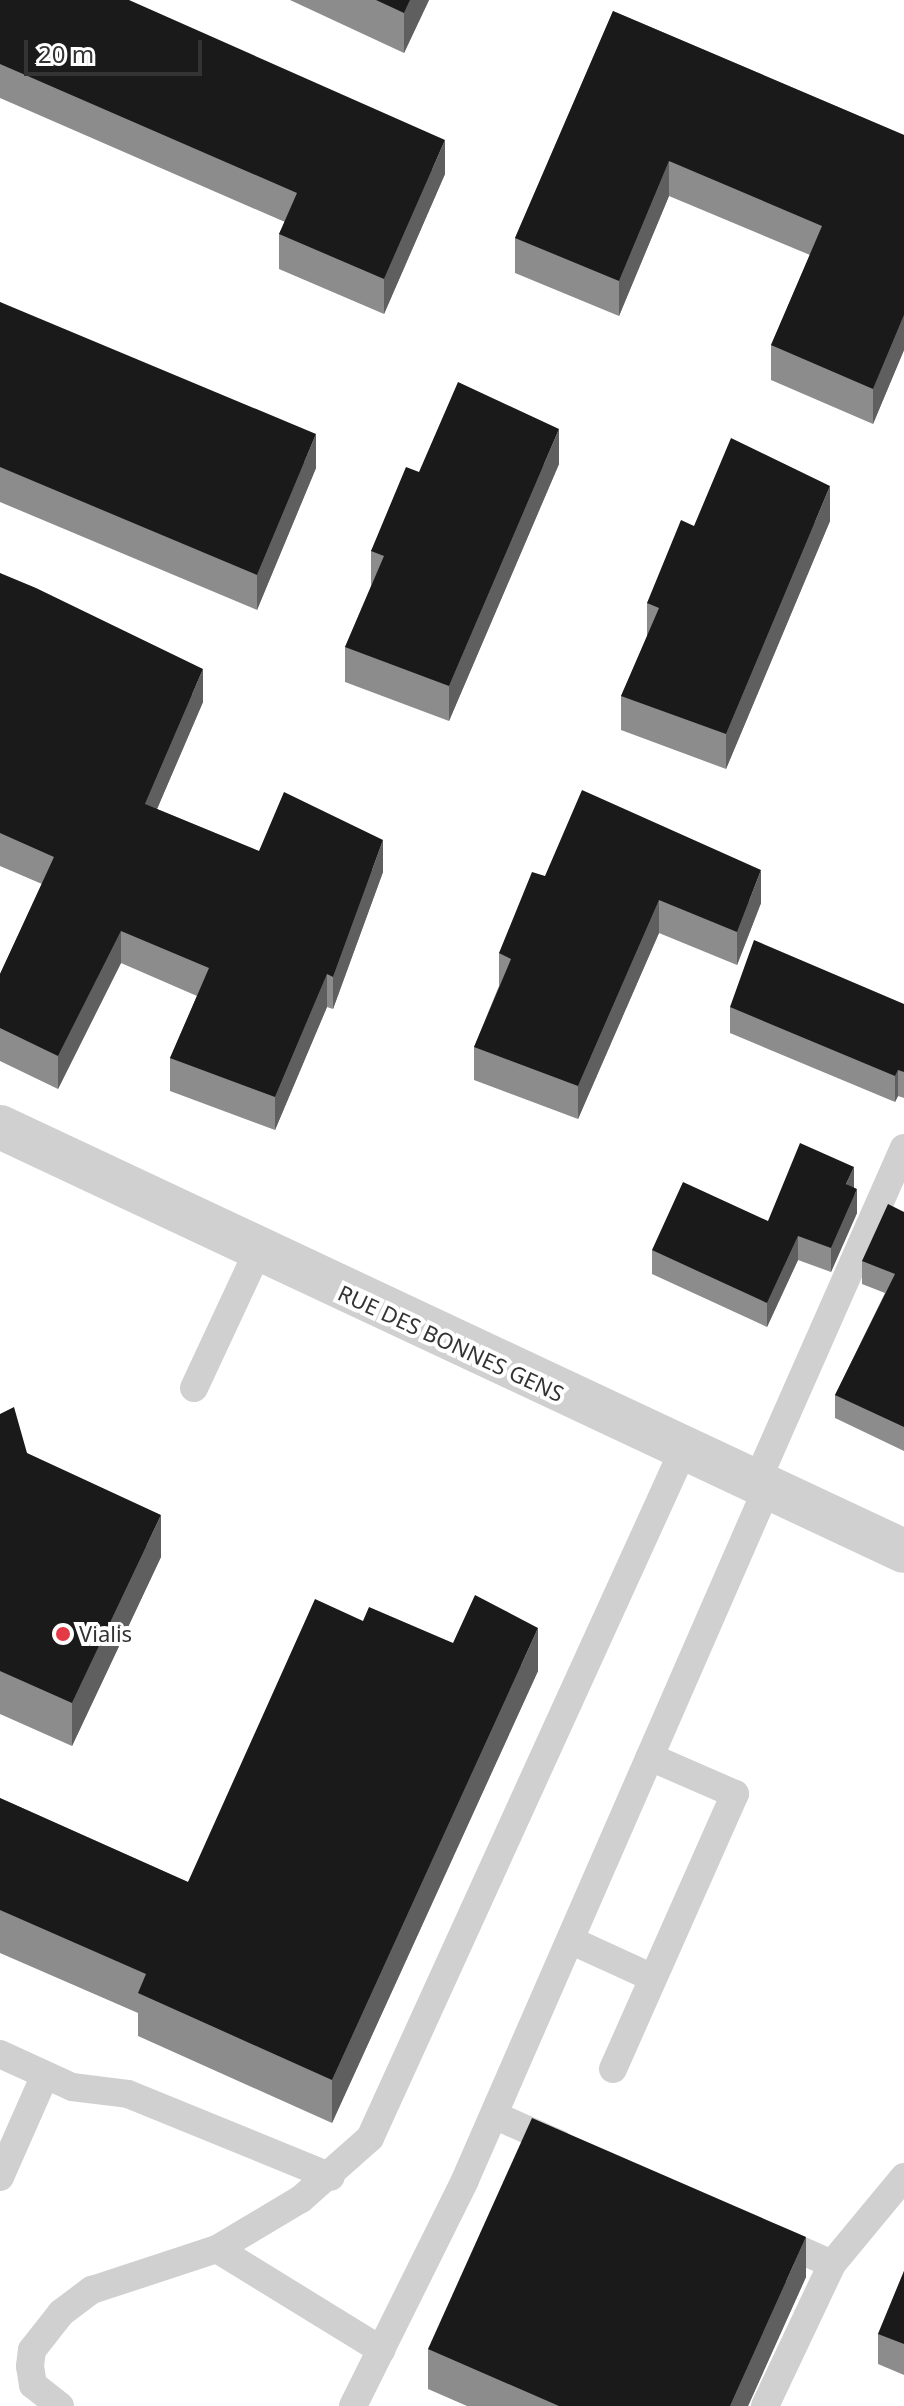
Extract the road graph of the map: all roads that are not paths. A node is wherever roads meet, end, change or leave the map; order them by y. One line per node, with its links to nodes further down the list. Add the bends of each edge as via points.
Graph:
1 (0, 1127): 3 (street, RUE DES BONNES GENS)
2 (904, 1148): 6 (lane)
3 (258, 1251): 4 (lane); 5 (street, RUE DES BONNES GENS)
4 (194, 1388)
5 (683, 1451): 6 (street, RUE DES BONNES GENS); 17 (lane, via 370,2138)
6 (761, 1486): 7 (street, RUE DES BONNES GENS); 8 (lane)
7 (904, 1551)
8 (650, 1757): 9 (lane); 10 (lane, via 735,1794)
9 (570, 1940): 10 (lane); 14 (lane)
10 (653, 1978): 12 (lane)
11 (0, 2054): 13 (lane)
12 (613, 2069)
13 (45, 2075): 16 (lane); 17 (lane, via 72,2087 128,2094)
14 (494, 2115): 15 (lane); 22 (lane)
15 (593, 2159)
16 (0, 2177)
17 (331, 2177): 20 (lane)
18 (904, 2177): 21 (lane)
19 (747, 2227): 21 (lane)
20 (217, 2249): 22 (lane); 23 (lane, via 92,2290 32,2350)
21 (832, 2264): 26 (lane)
22 (381, 2350): 25 (lane)
23 (28, 2396): 24 (lane)
24 (60, 2406)
25 (353, 2406)
26 (765, 2406)

